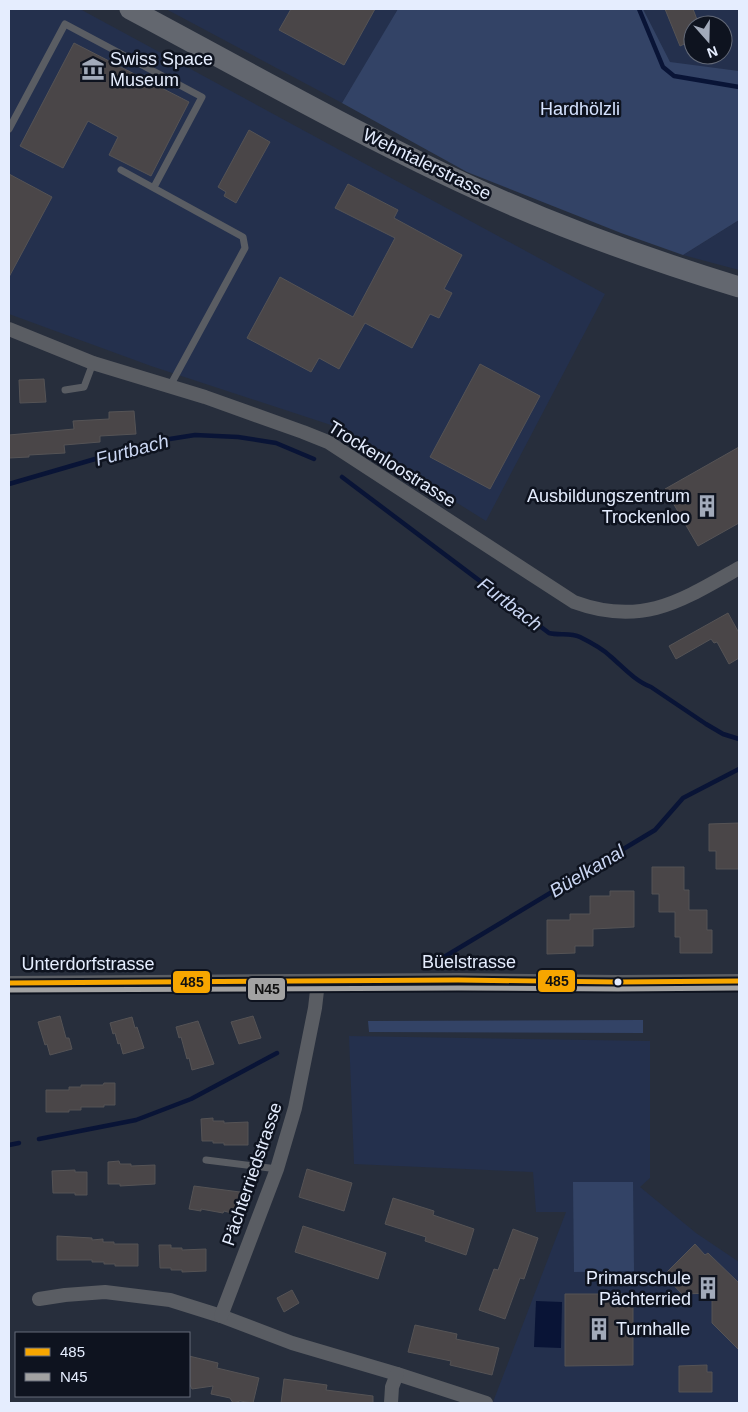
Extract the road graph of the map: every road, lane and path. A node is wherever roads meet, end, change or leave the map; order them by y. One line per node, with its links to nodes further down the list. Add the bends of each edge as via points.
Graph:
1 (130, 9): 5 (main road, Wehntalerstrasse, via 359,132 461,182 611,244)
2 (9, 129): 4 (lane, via 65,24 202,97)
3 (121, 170): 4 (lane)
4 (154, 187): 8 (lane, via 243,237 245,248)
5 (739, 287)
6 (9, 329): 7 (street, Trockenloostrasse)
7 (93, 363): 8 (street, Trockenloostrasse); 9 (lane, via 84,388)
8 (170, 386): 10 (street, Trockenloostrasse, via 328,442 574,602 593,609 642,612 668,606)
9 (65, 390)
10 (739, 568)
11 (318, 982): 12 (street, Büelstrasse); 13 (street, Unterdorfstrasse); 15 (street, Pächterriedstrasse, via 295,1108)
12 (739, 982)
13 (9, 983)
14 (206, 1160): 15 (lane)
15 (277, 1170): 17 (street, Pächterriedstrasse)
16 (39, 1299): 17 (street, via 105,1292 170,1300)
17 (221, 1316): 18 (street)
18 (396, 1374): 19 (street); 20 (street)
19 (391, 1403)
20 (486, 1403)

